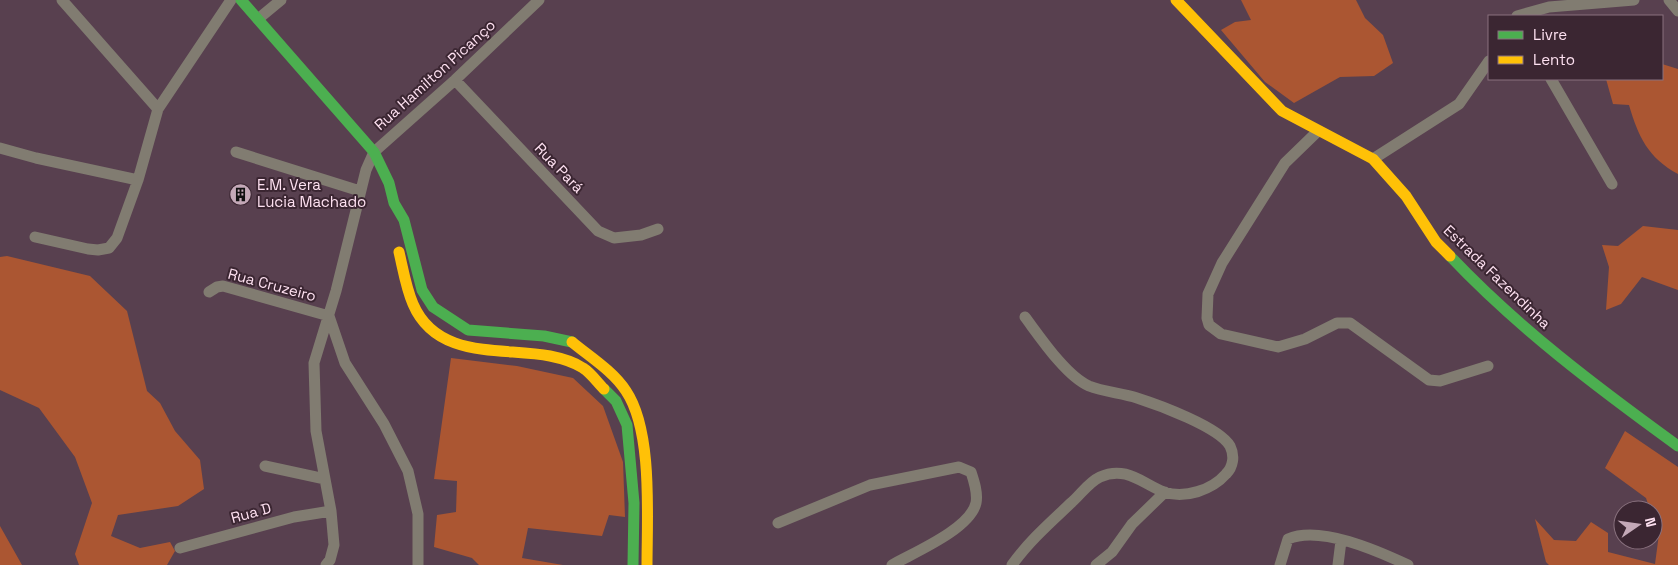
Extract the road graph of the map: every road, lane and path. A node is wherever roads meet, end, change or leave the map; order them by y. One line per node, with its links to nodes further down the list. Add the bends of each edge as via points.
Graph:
1 (62, 0): 15 (street)
2 (231, 0): 15 (street)
3 (241, 0): 11 (main road)
4 (281, 0): 11 (street)
5 (539, 0): 13 (street, Rua Hamilton Picanço)
6 (1176, 0): 16 (main road, Estrada Fazendinha, via 1282,111)
7 (1634, 0): 10 (street, via 1549,7)
8 (1669, 0): 9 (street)
9 (1678, 10)
10 (1522, 15)
11 (258, 19): 19 (main road)
12 (1488, 62): 20 (street, via 1459,104)
13 (455, 80): 19 (street, Rua Hamilton Picanço); 25 (street, Rua Pará, via 598,231 614,238)
14 (1552, 80): 22 (street)
15 (158, 109): 21 (street)
16 (1318, 131): 20 (main road, Estrada Fazendinha); 30 (street, via 1285,163 1222,263 1208,294 1209,325 1221,334 1278,347 1305,339 1338,323 1350,323 1429,380 1440,381)
17 (0, 148): 21 (street)
18 (236, 152): 23 (street)
19 (374, 152): 23 (street); 24 (main road)
20 (1373, 160): 31 (main road, Estrada Fazendinha, via 1406,196 1436,242 1457,264 1593,384)
21 (138, 180): 26 (street, via 117,238 109,248 88,249)
22 (1612, 184)
23 (360, 190): 28 (street)
24 (394, 202): 41 (main road, via 393,223 406,282 413,304 426,324 457,346 533,353 582,367 616,401 627,425 634,503); 42 (main road, via 404,220 422,290 433,306 468,330 570,341 610,372 626,390 637,411 643,449)
25 (658, 229)
26 (35, 237)
27 (210, 292): 28 (street, Rua Cruzeiro, via 223,286)
28 (329, 316): 33 (street, via 314,363 313,379 316,431); 40 (street, via 345,363 384,424 408,471 418,514)
29 (1025, 317): 34 (street, via 1052,353 1088,386 1137,398 1190,420 1220,435 1230,447 1231,469 1221,480 1204,491)
30 (1488, 366)
31 (1678, 446)
32 (265, 466): 33 (street)
33 (325, 479): 35 (street)
34 (1165, 492): 44 (street, via 1137,477 1116,474 1101,477 1042,529); 45 (street, via 1132,524 1112,552)
35 (331, 511): 38 (street, Rua D, via 294,517); 39 (street, via 334,545)
36 (778, 523): 43 (street, via 870,485 959,467 971,472 976,502 971,513 956,528)
37 (1341, 541): 46 (street, via 1310,535 1295,536 1288,539); 47 (street); 48 (street, via 1375,550)
38 (180, 548)
39 (326, 565)
40 (418, 565)
41 (633, 565)
42 (647, 565)
43 (892, 565)
44 (1012, 565)
45 (1096, 565)
46 (1280, 565)
47 (1338, 565)
48 (1408, 565)

